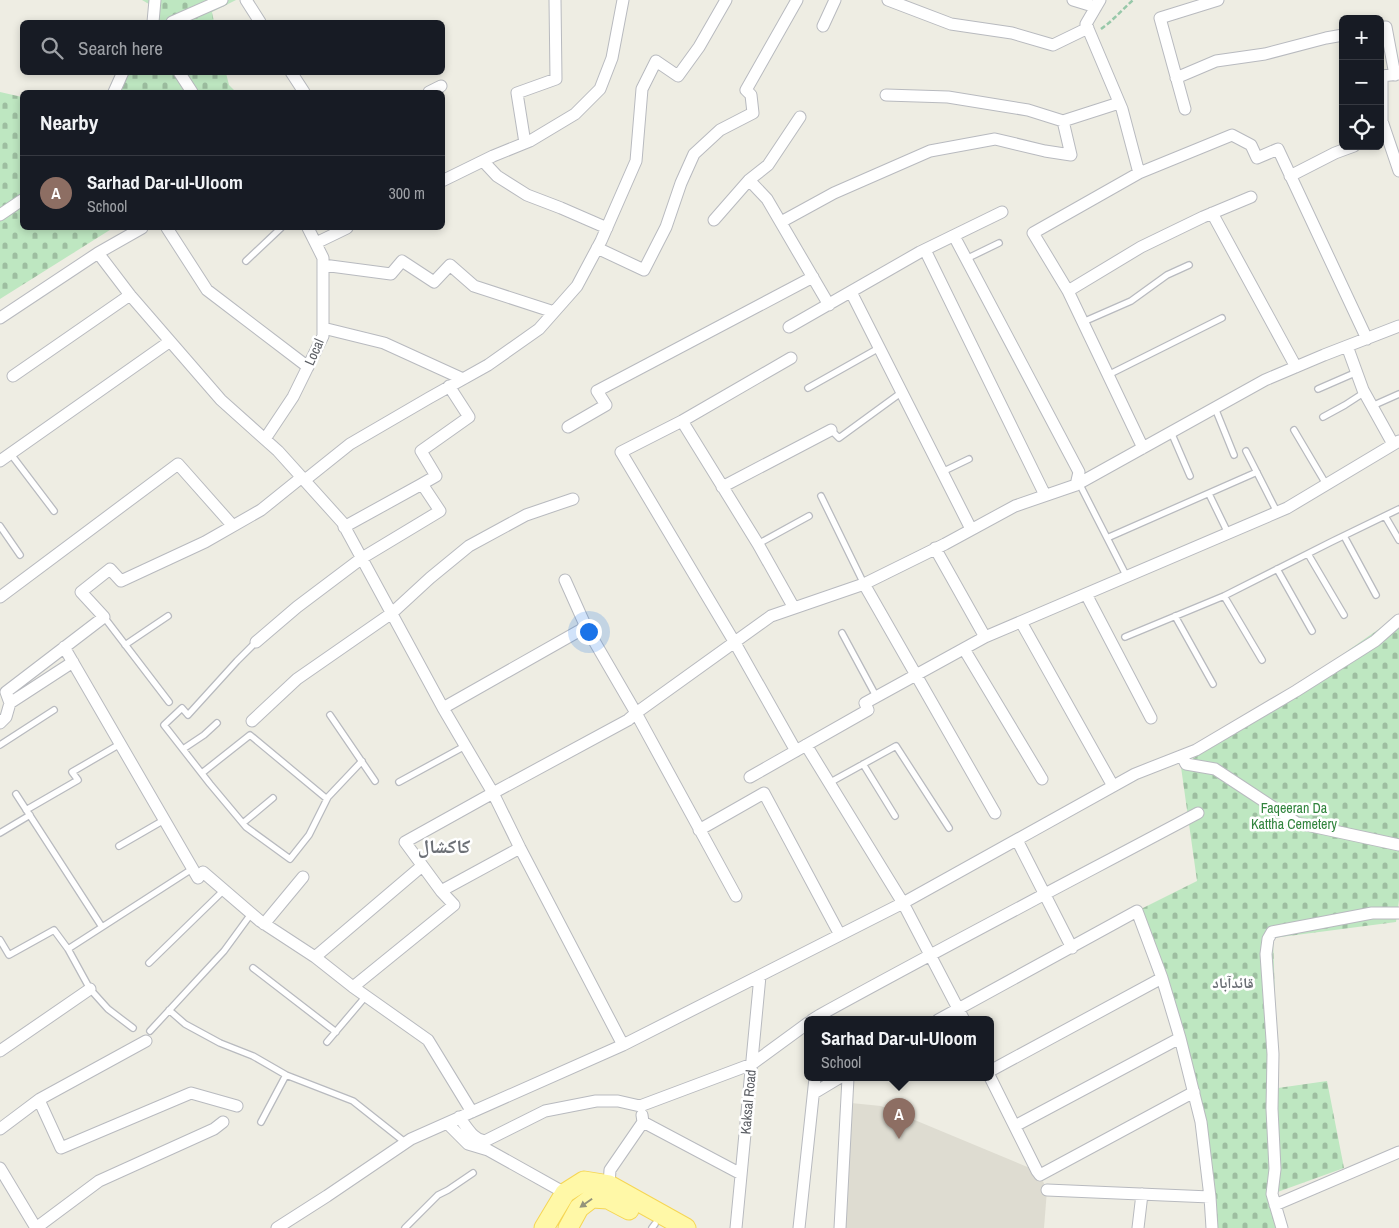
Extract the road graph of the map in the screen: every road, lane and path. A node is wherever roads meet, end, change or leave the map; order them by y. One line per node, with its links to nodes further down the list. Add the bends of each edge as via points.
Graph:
1 (222, 0): 16 (street)
2 (246, 0): 17 (street)
3 (555, 0): 39 (street, via 556,79 517,93)
4 (623, 0): 39 (street, via 612,58 600,89 575,114)
5 (726, 0): 54 (street, via 678,76 656,61 642,89 636,162)
6 (797, 0): 63 (street, via 746,90 751,95 753,112 720,130 694,154 666,228 644,270)
7 (835, 0): 18 (street)
8 (888, 0): 20 (street, via 951,24 1012,33 1053,45)
9 (1073, 0): 13 (street)
10 (1133, 0): 20 (path, via 1110,22)
11 (1218, 0): 26 (street, via 1160,18)
12 (155, 3): 14 (street); 15 (street)
13 (1098, 4): 20 (street, via 1086,24)
14 (147, 20)
15 (152, 20)
16 (177, 20)
17 (259, 20)
18 (823, 26)
19 (1384, 27): 25 (street)
20 (1090, 32): 33 (street)
21 (1339, 36): 26 (street, via 1265,54 1216,61)
22 (122, 75): 28 (street)
23 (181, 75): 29 (street)
24 (293, 75): 30 (street)
25 (1397, 75): 34 (street, via 1382,76)
26 (1176, 78): 35 (street)
27 (441, 86): 31 (street)
28 (115, 90)
29 (191, 90)
30 (303, 90)
31 (433, 90)
32 (886, 96): 37 (street, via 948,97 1028,110)
33 (1119, 103): 37 (street); 43 (street)
34 (1382, 105)
35 (1185, 109)
36 (800, 117): 46 (street, via 768,165)
37 (1063, 121): 53 (street, via 1072,155 995,139 930,152 834,193)
38 (1384, 138): 42 (street)
39 (524, 143): 41 (street)
40 (1344, 150): 44 (street)
41 (483, 161): 45 (street); 54 (street, via 497,176 527,195)
42 (1399, 170)
43 (1139, 173): 44 (street, via 1232,135 1252,145 1257,158 1278,149); 71 (street, via 1033,234)
44 (1290, 176): 82 (street)
45 (445, 180)
46 (749, 180): 52 (street); 53 (street, via 767,199)
47 (1250, 197): 50 (street)
48 (20, 201): 51 (street)
49 (1002, 212): 60 (street)
50 (1212, 213): 71 (street, via 1141,247); 88 (street)
51 (0, 215)
52 (714, 220)
53 (781, 222): 70 (street)
54 (607, 228): 63 (street)
55 (138, 230): 65 (street)
56 (168, 230): 87 (street, via 207,290)
57 (280, 230): 67 (lane)
58 (309, 230): 61 (street, Local)
59 (343, 230): 61 (street)
60 (954, 236): 64 (street); 66 (street)
61 (316, 243): 68 (street, Local)
62 (999, 243): 66 (lane)
63 (597, 248): 75 (street, via 577,286)
64 (925, 250): 72 (street); 124 (street)
65 (98, 253): 73 (street); 76 (street)
66 (966, 260): 120 (street, via 1079,472)
67 (246, 261)
68 (323, 264): 75 (street, via 391,274 402,261 434,282 450,265 474,286); 81 (street, Local)
69 (1189, 265): 78 (lane, via 1167,275 1131,301)
70 (813, 277): 74 (street); 103 (street, via 597,391 606,405)
71 (1068, 291): 78 (street)
72 (851, 292): 74 (street); 85 (street)
73 (130, 294): 83 (street); 91 (street)
74 (829, 305): 80 (street)
75 (554, 312): 92 (street, via 539,329)
76 (0, 318)
77 (1222, 318): 90 (lane)
78 (1082, 322): 90 (street)
79 (1399, 326): 82 (street)
80 (789, 327)
81 (323, 328): 87 (street, Local, via 323,336); 92 (street, via 384,343)
82 (1367, 338): 84 (street)
83 (170, 342): 107 (street, via 221,400); 111 (street)
84 (1347, 346): 88 (street); 89 (street)
85 (880, 348): 94 (lane); 96 (street)
86 (791, 358): 102 (street)
87 (308, 367): 107 (street, Local, via 293,397)
88 (1296, 368): 100 (street, via 1265,380)
89 (1357, 372): 95 (lane); 97 (street)
90 (1108, 375): 109 (street)
91 (13, 376)
92 (463, 379): 93 (street)
93 (450, 386): 118 (street, via 350,444); 119 (street, via 469,417 421,451 436,476)
94 (808, 388)
95 (1318, 389)
96 (902, 392): 104 (lane, via 839,438); 115 (street)
97 (1365, 392): 99 (street); 101 (lane)
98 (1399, 394): 99 (lane)
99 (1372, 406): 108 (street)
100 (1215, 408): 106 (street); 112 (lane)
101 (1323, 417)
102 (682, 421): 122 (street); 167 (street, via 621,452)
103 (568, 428)
104 (831, 430): 122 (street)
105 (1294, 430): 121 (lane)
106 (1171, 432): 109 (street); 117 (lane)
107 (264, 439): 118 (street)
108 (1396, 443): 121 (street)
109 (1143, 448): 120 (street)
110 (1246, 451): 116 (lane)
111 (10, 453): 114 (street); 128 (lane)
112 (1234, 455)
113 (970, 459): 115 (lane)
114 (0, 460)
115 (942, 472): 135 (street)
116 (1257, 472): 123 (lane); 129 (lane)
117 (1190, 476)
118 (303, 479): 133 (street); 134 (street)
119 (422, 484): 134 (street); 144 (street, via 440,511)
120 (1077, 484): 124 (street); 138 (lane)
121 (1326, 484): 129 (street)
122 (722, 487): 140 (street)
123 (1209, 494): 136 (lane); 138 (lane)
124 (1045, 495): 135 (street, via 1014,506)
125 (821, 496): 148 (lane)
126 (573, 499): 154 (street, via 526,515 469,546)
127 (1399, 509): 131 (lane)
128 (54, 511)
129 (1277, 512): 136 (street)
130 (809, 516): 140 (lane)
131 (1385, 516): 137 (lane); 139 (lane)
132 (0, 526): 142 (lane)
133 (233, 526): 152 (street, via 178,464); 158 (street, via 121,581 110,568 81,592)
134 (344, 527): 144 (street)
135 (971, 529): 141 (street)
136 (1228, 533): 146 (street)
137 (1344, 536): 143 (lane); 151 (lane)
138 (1108, 538): 146 (lane)
139 (1399, 540)
140 (758, 544): 153 (street)
141 (935, 548): 148 (street); 165 (street)
142 (20, 554)
143 (1308, 554): 145 (lane); 155 (lane)
144 (362, 558): 154 (street); 166 (street)
145 (1277, 569): 150 (lane); 162 (lane)
146 (1127, 576): 149 (street)
147 (565, 580): 161 (street)
148 (864, 584): 153 (street); 173 (street)
149 (1086, 594): 160 (street); 182 (street)
150 (1224, 596): 157 (lane); 171 (lane)
151 (1376, 596)
152 (0, 597)
153 (794, 608): 167 (street, via 771,616)
154 (392, 613): 178 (street); 184 (street, via 297,679)
155 (1344, 615)
156 (168, 616): 168 (lane)
157 (1175, 616): 164 (lane); 174 (lane)
158 (104, 617): 168 (lane); 169 (street)
159 (1399, 620): 191 (street, via 1375,641 1296,691)
160 (1021, 622): 165 (street); 200 (street)
161 (586, 628): 178 (street); 180 (street)
162 (1312, 631)
163 (842, 633): 175 (lane)
164 (1125, 637)
165 (985, 638): 170 (street)
166 (256, 642): 190 (lane, via 188,715 182,708 164,725)
167 (735, 643): 180 (street); 189 (street)
168 (126, 645): 176 (lane)
169 (64, 647): 172 (street); 177 (street, via 6,692)
170 (964, 649): 173 (street); 196 (street)
171 (1262, 660)
172 (73, 662): 177 (street); 186 (street)
173 (915, 675): 175 (street); 206 (street)
174 (1212, 684)
175 (876, 696): 189 (street, via 865,703 868,710)
176 (169, 702)
177 (10, 703): 183 (street, via 6,717)
178 (443, 708): 188 (street)
179 (54, 710): 187 (lane)
180 (636, 713): 201 (street); 212 (street)
181 (330, 715): 192 (lane)
182 (1152, 718)
183 (0, 722)
184 (252, 722)
185 (218, 723): 190 (lane)
186 (120, 744): 205 (lane, via 72,772 78,780); 209 (street)
187 (0, 745)
188 (465, 746): 198 (lane); 201 (street)
189 (801, 748): 195 (street); 199 (street)
190 (183, 749): 194 (lane)
191 (1182, 756): 200 (street, via 1134,774); 215 (street, via 1186,764 1215,769 1297,823)
192 (362, 761): 197 (lane); 204 (lane)
193 (864, 764): 199 (lane); 208 (lane); 211 (lane, via 896,746)
194 (202, 773): 204 (lane, via 250,735); 210 (lane)
195 (750, 777)
196 (1042, 779)
197 (374, 781)
198 (399, 782)
199 (829, 782): 225 (street)
200 (1113, 786): 214 (street)
201 (492, 793): 217 (street); 218 (street, via 405,842)
202 (16, 794): 205 (lane)
203 (273, 798): 210 (lane)
204 (327, 799): 210 (lane, via 309,835 290,859)
205 (28, 813): 213 (lane); 229 (lane)
206 (994, 813)
207 (1198, 813): 223 (street)
208 (895, 816)
209 (164, 820): 216 (lane); 219 (street)
210 (243, 823)
211 (949, 828)
212 (699, 830): 224 (street); 230 (street, via 764,793)
213 (0, 833)
214 (1017, 840): 223 (street); 225 (street)
215 (1399, 845)
216 (119, 846)
217 (520, 848): 222 (street); 254 (street)
218 (422, 866): 222 (street); 235 (street)
219 (192, 869): 221 (street, via 198,878 203,872); 229 (lane)
220 (303, 877): 228 (street)
221 (224, 890): 227 (street); 236 (lane)
222 (441, 891): 240 (street, via 454,905)
223 (1045, 894): 232 (street); 234 (street)
224 (736, 896)
225 (903, 903): 230 (street); 234 (street)
226 (1399, 913): 286 (street, via 1372,913 1272,932 1268,939 1266,954 1273,1054 1272,1194)
227 (251, 914): 228 (street); 244 (lane, via 224,952)
228 (264, 924): 235 (street)
229 (102, 927): 233 (lane)
230 (840, 935): 238 (street)
231 (0, 940): 233 (lane, via 9,955 54,930)
232 (1072, 948): 239 (street, via 1137,911); 243 (street)
233 (68, 949): 241 (lane)
234 (930, 954): 243 (street); 245 (street)
235 (315, 957): 240 (street)
236 (149, 963)
237 (253, 968): 250 (lane)
238 (760, 976): 254 (street); 256 (street, Kaksal Road)
239 (1162, 978): 252 (street); 257 (street)
240 (352, 987): 242 (street)
241 (90, 990): 249 (lane); 255 (street)
242 (366, 996): 250 (lane); 268 (street, via 428,1040)
243 (958, 1008): 246 (street); 247 (street)
244 (170, 1010): 251 (lane); 258 (lane, via 185,1024)
245 (821, 1016)
246 (945, 1016)
247 (962, 1016)
248 (804, 1026): 256 (street)
249 (133, 1028)
250 (336, 1032): 253 (lane)
251 (148, 1036): 265 (street)
252 (1180, 1038): 263 (street); 274 (street)
253 (328, 1042)
254 (623, 1045): 268 (street)
255 (0, 1050)
256 (752, 1064): 267 (street); 280 (street, Kaksal Road)
257 (994, 1069)
258 (286, 1074): 271 (lane); 276 (lane, via 352,1101)
259 (815, 1081): 264 (street)
260 (834, 1081): 264 (street)
261 (848, 1081): 296 (street)
262 (992, 1081): 274 (street)
263 (1194, 1092): 274 (street, via 1040,1175); 285 (street)
264 (814, 1093): 295 (street)
265 (38, 1100): 266 (street, via 61,1148 191,1093); 275 (street)
266 (237, 1106)
267 (640, 1106): 269 (street, via 596,1101 545,1111 485,1141 475,1138); 272 (street)
268 (472, 1112): 269 (street)
269 (460, 1118): 273 (street)
270 (223, 1122): 288 (street, via 99,1181)
271 (261, 1122)
272 (643, 1122): 280 (street); 282 (street, via 610,1170)
273 (447, 1123): 276 (street); 283 (street, via 468,1144 488,1150)
274 (1015, 1126)
275 (0, 1129)
276 (406, 1143): 289 (street)
277 (1399, 1152): 286 (street)
278 (0, 1168): 288 (street)
279 (473, 1173): 290 (lane, via 438,1194)
280 (741, 1174): 294 (street, Kaksal Road)
281 (1047, 1190): 284 (street)
282 (608, 1192): 283 (main road, via 584,1181); 287 (main road); 292 (main road, one-way to 292, via 578,1208); 293 (main road)
283 (565, 1194): 291 (main road)
284 (1142, 1194): 285 (street); 297 (street)
285 (1210, 1197): 298 (street)
286 (1275, 1205): 299 (street)
287 (656, 1227)
288 (36, 1228)
289 (277, 1228)
290 (405, 1228)
291 (544, 1228)
292 (568, 1228)
293 (686, 1228)
294 (736, 1228)
295 (799, 1228)
296 (840, 1228)
297 (1138, 1228)
298 (1212, 1228)
299 (1282, 1228)

